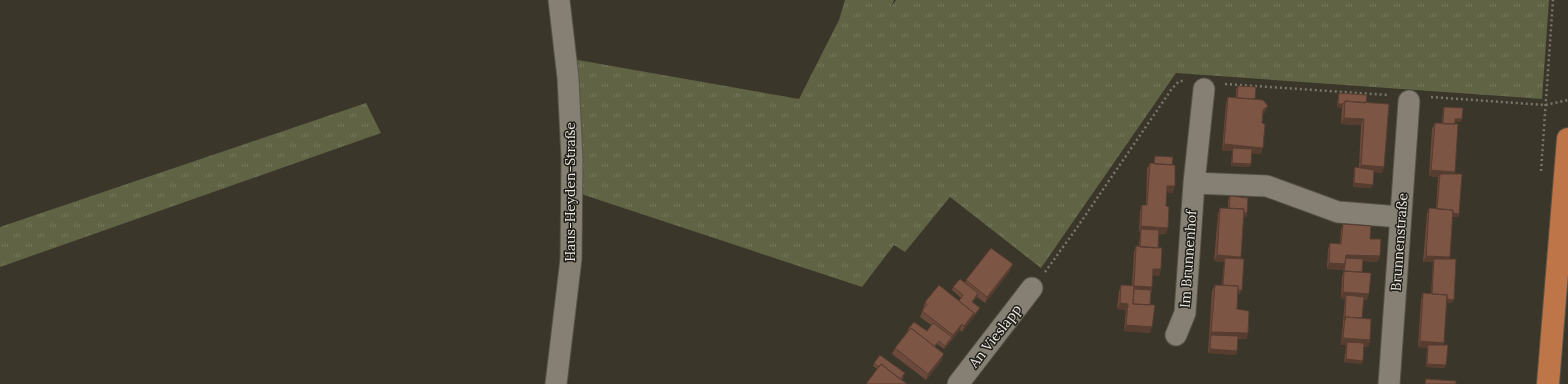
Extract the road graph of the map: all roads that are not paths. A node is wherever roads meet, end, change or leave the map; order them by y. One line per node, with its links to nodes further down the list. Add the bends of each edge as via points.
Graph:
1 (559, 0): 9 (street, Haus-Heyden-Straße, via 568,78 572,166 571,259)
2 (1204, 84): 5 (street, Im Brunnenhof)
3 (1410, 98): 6 (street, Brunnenstraße)
4 (1568, 138): 12 (main road)
5 (1194, 182): 6 (street, via 1267,186 1338,212); 8 (street, Im Brunnenhof, via 1185,313)
6 (1400, 217): 11 (street, Brunnenstraße)
7 (1032, 288): 10 (street, An Vieslapp)
8 (1176, 335)
9 (556, 384)
10 (958, 384)
11 (1389, 384)
12 (1548, 384)

